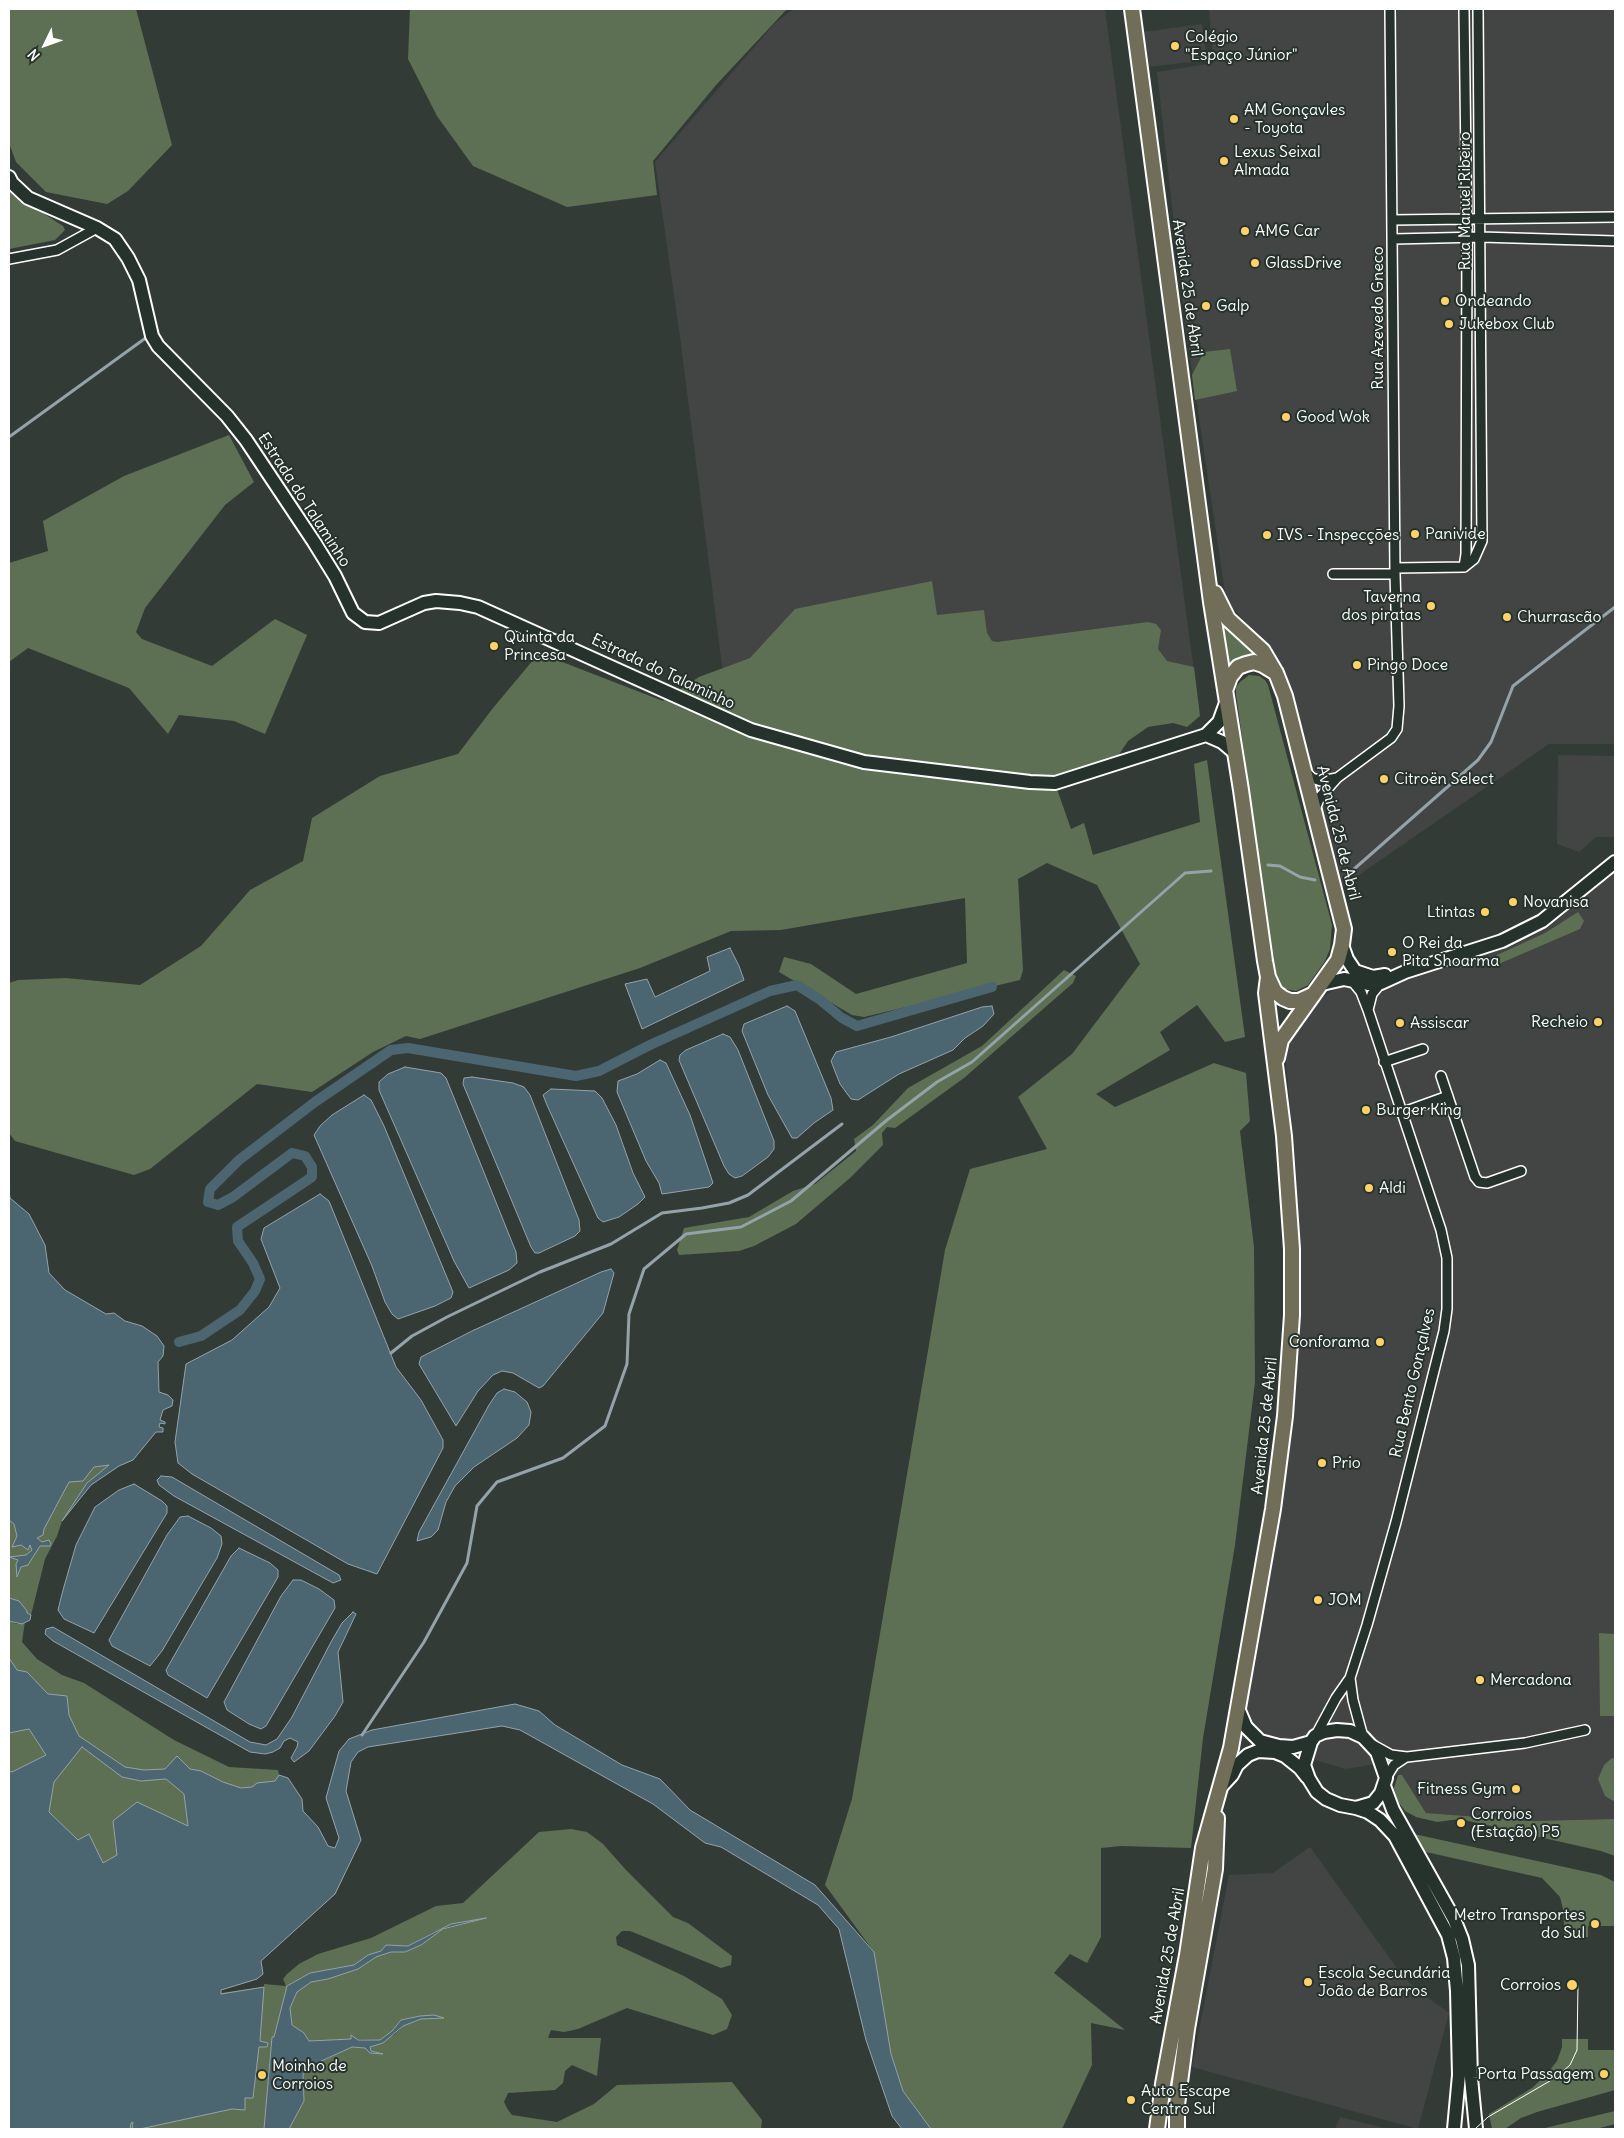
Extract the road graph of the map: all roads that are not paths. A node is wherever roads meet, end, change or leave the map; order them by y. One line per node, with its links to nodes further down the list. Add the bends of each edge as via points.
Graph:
1 (1132, 9): 18 (main road, Avenida 25 de Abril)
2 (1390, 9): 9 (street, Rua Azevedo Gneco)
3 (1464, 9): 8 (street)
4 (1478, 9): 7 (street, Rua Manuel Ribeiro)
5 (9, 177): 10 (street, Estrada do Talaminho, via 28,198)
6 (1615, 217): 7 (street)
7 (1481, 218): 8 (street); 11 (street, Rua Manuel Ribeiro)
8 (1467, 219): 9 (street); 12 (street)
9 (1392, 220): 13 (street, Rua Azevedo Gneco)
10 (97, 228): 15 (street, via 57,250); 22 (street, Estrada do Talaminho, via 115,239 128,258 158,346 227,416 246,440 318,548 353,613 366,622 379,623 436,601 478,607 751,730 864,762 1055,783)
11 (1480, 237): 12 (street); 14 (street); 16 (street, Rua Manuel Ribeiro, via 1482,541 1474,559)
12 (1467, 238): 13 (street); 16 (street)
13 (1393, 239): 17 (street, Rua Azevedo Gneco)
14 (1615, 241)
15 (9, 259)
16 (1464, 567): 17 (street)
17 (1395, 571): 19 (street); 25 (street, Rua Azevedo Gneco, via 1397,729 1391,738)
18 (1208, 572): 20 (main road, Avenida 25 de Abril, via 1228,619 1263,651); 21 (main road, Avenida 25 de Abril)
19 (1333, 574)
20 (1276, 673): 21 (main road, via 1254,662 1238,667 1230,676); 24 (main road, Avenida 25 de Abril)
21 (1227, 694): 22 (street, via 1219,722); 23 (main road, Avenida 25 de Abril)
22 (1206, 735): 23 (street)
23 (1235, 753): 30 (main road, Avenida 25 de Abril)
24 (1303, 769): 25 (street, via 1316,780); 26 (main road, Avenida 25 de Abril)
25 (1337, 778): 26 (street, Rua Azevedo Gneco, via 1320,796)
26 (1314, 812): 28 (main road, Avenida 25 de Abril, via 1344,929)
27 (1615, 862): 29 (street, via 1542,921 1502,941)
28 (1342, 946): 29 (street, via 1355,971 1373,977); 33 (main road, Avenida 25 de Abril, via 1338,960)
29 (1405, 972): 32 (street)
30 (1268, 977): 34 (main road, Avenida 25 de Abril, via 1282,998 1300,1001); 37 (main road, Avenida 25 de Abril, via 1266,993)
31 (1352, 981): 32 (street); 33 (street, via 1344,979); 35 (street, Rua Bento Gonçalves, via 1361,992)
32 (1381, 983): 35 (street, via 1372,994)
33 (1322, 984): 34 (main road, Avenida 25 de Abril)
34 (1312, 995): 37 (main road, Avenida 25 de Abril, via 1281,1040)
35 (1368, 1010): 38 (street, Rua Bento Gonçalves)
36 (1423, 1048): 38 (street)
37 (1276, 1061): 44 (main road, Avenida 25 de Abril, via 1290,1202 1290,1366 1283,1440)
38 (1384, 1062): 41 (street, Rua Bento Gonçalves)
39 (1441, 1076): 40 (street)
40 (1448, 1096): 41 (street); 42 (street, via 1472,1172 1479,1182 1487,1183)
41 (1401, 1113): 43 (street, Rua Bento Gonçalves, via 1441,1230 1447,1258 1447,1309 1396,1522)
42 (1521, 1171)
43 (1350, 1678): 46 (street, Rua Bento Gonçalves); 47 (street, Rua Bento Gonçalves, via 1353,1700)
44 (1238, 1708): 46 (street, via 1246,1727 1260,1741 1293,1747); 51 (main road, Avenida 25 de Abril, via 1231,1748)
45 (1585, 1730): 48 (street, via 1525,1743)
46 (1313, 1739): 47 (street, via 1324,1732 1337,1730 1350,1731); 49 (street, via 1304,1765)
47 (1366, 1740): 48 (street, via 1391,1755); 50 (street, via 1377,1752)
48 (1406, 1757): 50 (street, via 1394,1766)
49 (1309, 1779): 51 (street, via 1285,1756 1258,1751 1238,1764); 52 (street, via 1326,1799)
50 (1385, 1782): 52 (street, via 1373,1803); 56 (street, via 1393,1810 1462,1939 1468,1965 1471,2078)
51 (1218, 1789): 53 (main road, Avenida 25 de Abril, via 1203,1848); 54 (main road, Avenida 25 de Abril, via 1215,1869 1187,2029)
52 (1356, 1808): 55 (street, via 1380,1820 1395,1836 1448,1935 1457,1991 1459,2075)
53 (1157, 2129)
54 (1177, 2129)
55 (1454, 2129)
56 (1476, 2129)

